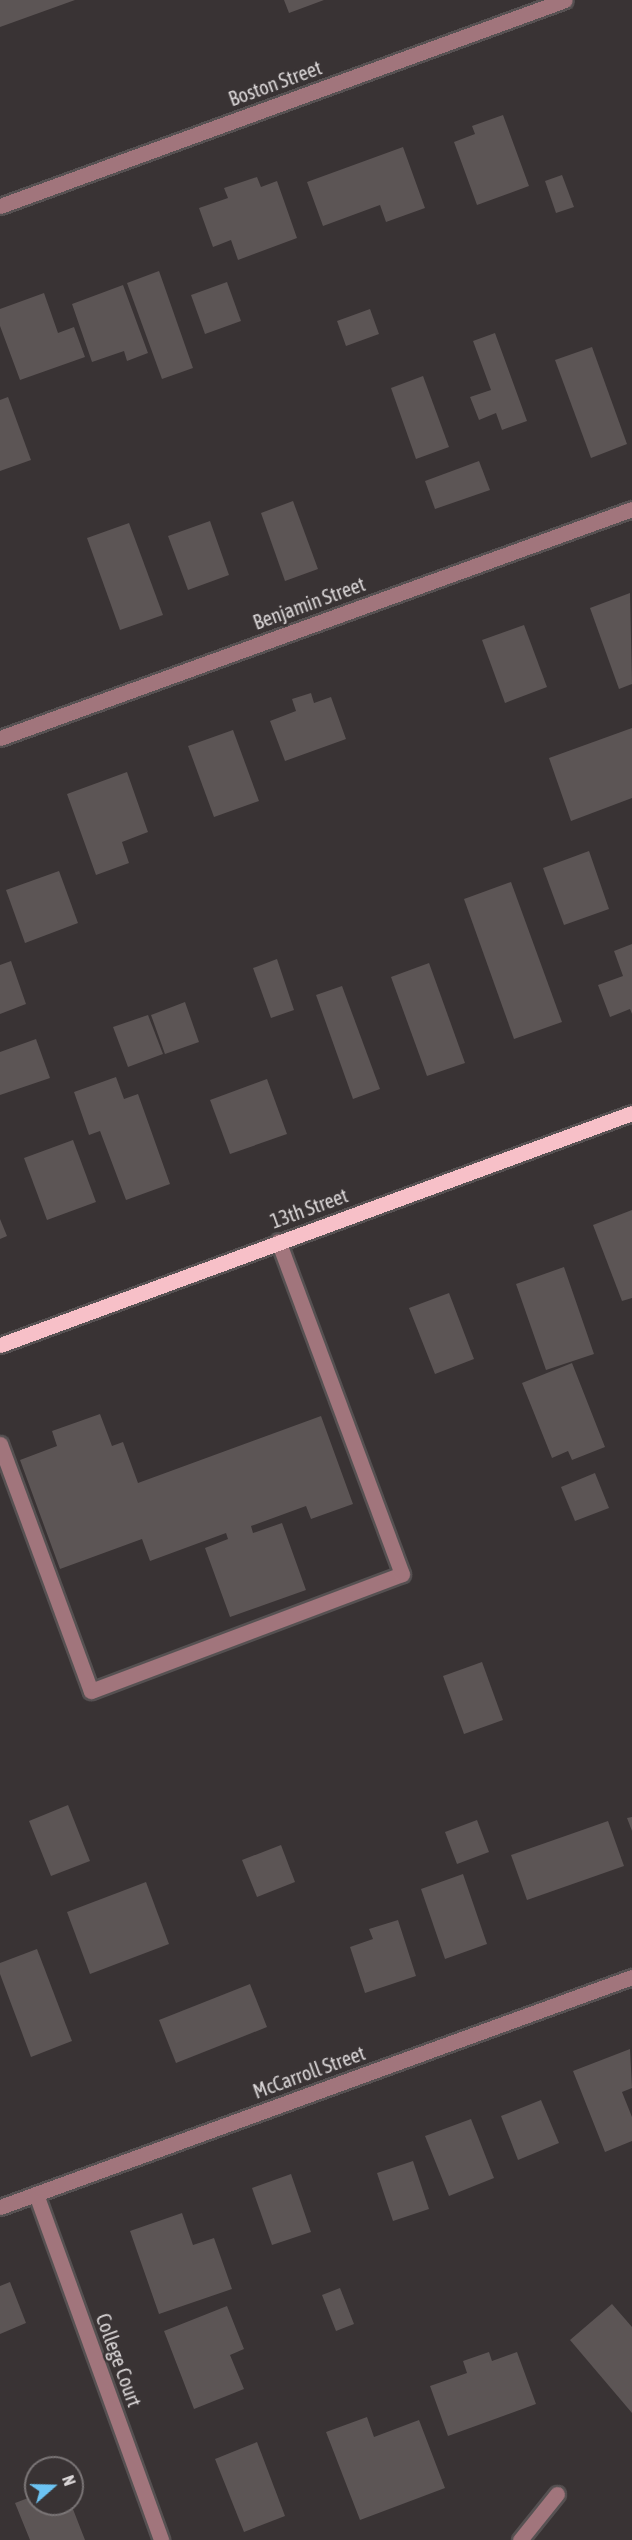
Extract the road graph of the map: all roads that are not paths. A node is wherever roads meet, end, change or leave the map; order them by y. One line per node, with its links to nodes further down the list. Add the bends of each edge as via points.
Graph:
1 (565, 0): 2 (street, Boston Street)
2 (0, 206)
3 (632, 509): 4 (street, Benjamin Street)
4 (0, 738)
5 (632, 1113): 6 (main road, 13th Street)
6 (278, 1241): 7 (main road, 13th Street); 8 (street, via 402,1574 90,1690)
7 (0, 1345)
8 (0, 1444)
9 (632, 1977): 10 (street, McCarroll Street)
10 (36, 2194): 11 (street, McCarroll Street); 13 (street, College Court)
11 (0, 2207)
12 (558, 2494): 14 (street)
13 (161, 2540)
14 (520, 2540)

